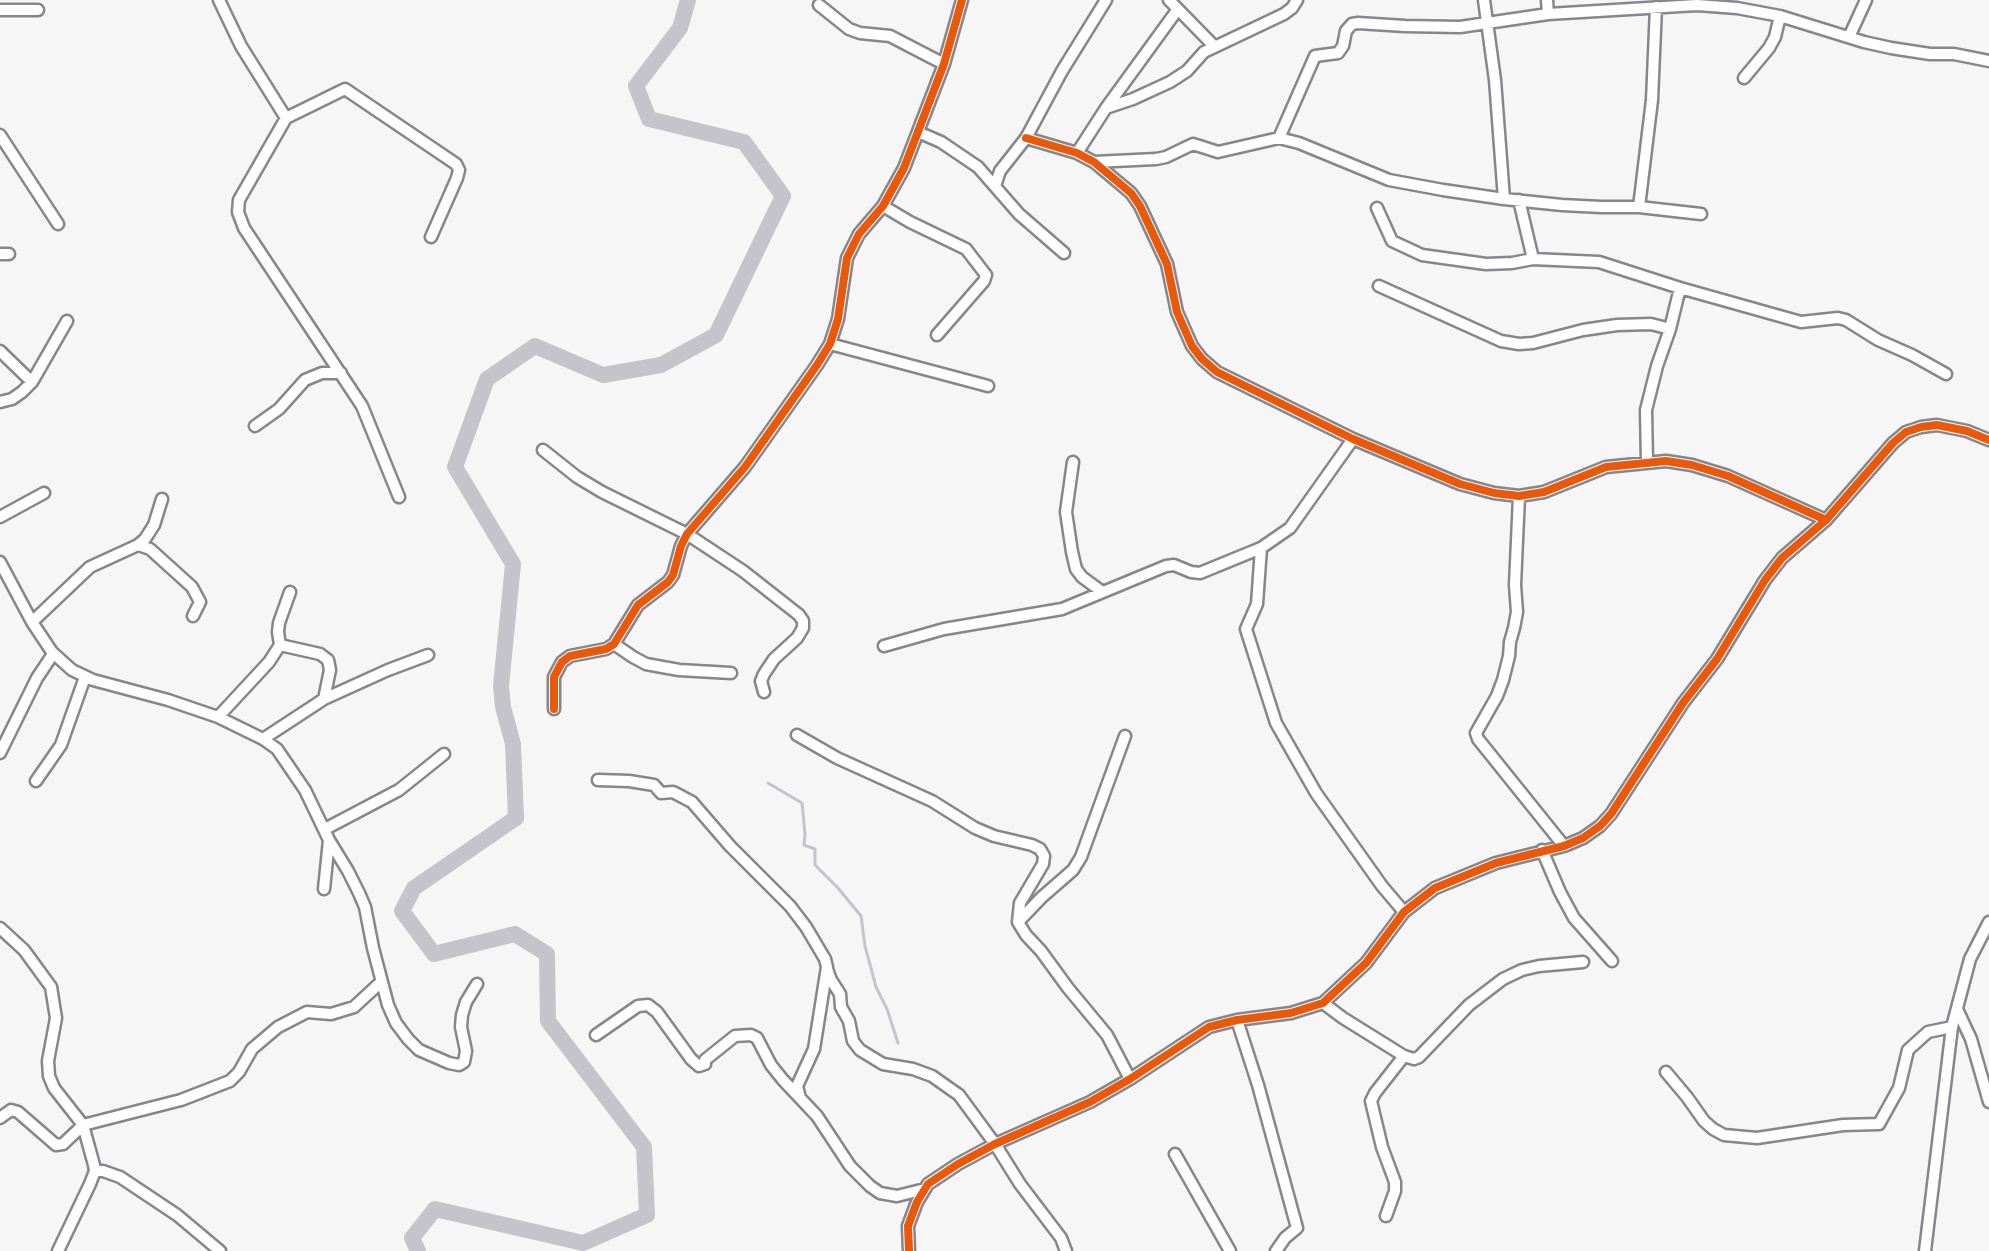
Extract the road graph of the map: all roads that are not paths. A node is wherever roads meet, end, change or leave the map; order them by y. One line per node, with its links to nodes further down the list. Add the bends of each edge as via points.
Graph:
1 (219, 0): 23 (street, via 241,46)
2 (962, 0): 20 (street)
3 (1106, 0): 26 (street)
4 (1169, 0): 11 (street)
5 (1297, 0): 18 (street, via 1284,14)
6 (1484, 0): 16 (street)
7 (1547, 0): 14 (street)
8 (1866, 0): 17 (street)
9 (819, 5): 20 (street, via 849,29 890,36)
10 (1656, 7): 14 (street); 15 (street, via 1697,5); 34 (street, via 1652,100)
11 (1178, 9): 18 (street); 22 (street)
12 (0, 10): 13 (street)
13 (38, 10)
14 (1548, 14): 16 (street)
15 (1780, 15): 17 (street); 21 (street, via 1769,48)
16 (1486, 24): 27 (street, via 1352,24 1338,53 1315,56); 31 (street, via 1495,80)
17 (1849, 37): 19 (street, via 1891,48)
18 (1214, 46): 22 (street, via 1170,82)
19 (1989, 61)
20 (944, 64): 24 (street)
21 (1744, 78)
22 (1106, 108): 28 (street)
23 (286, 118): 38 (street, via 345,89 456,164 457,178); 48 (street, via 239,200 238,212 244,228)
24 (918, 132): 30 (street, via 961,155); 33 (street)
25 (0, 135): 37 (street)
26 (1026, 138): 28 (street); 30 (street, via 1000,171)
27 (1279, 138): 29 (street, via 1218,152 1192,144 1156,159); 31 (street, via 1389,180)
28 (1077, 153): 29 (street)
29 (1094, 162): 54 (street, via 1140,206 1167,264 1177,312 1202,359 1226,376)
30 (995, 186): 39 (street, via 1019,214)
31 (1504, 199): 32 (street)
32 (1519, 200): 34 (street); 40 (street)
33 (883, 206): 45 (street, via 966,249 986,274); 46 (street, via 849,252)
34 (1639, 207): 36 (street)
35 (1377, 208): 40 (street, via 1392,242 1412,252 1486,264)
36 (1701, 214)
37 (58, 224)
38 (431, 237)
39 (1064, 253)
40 (1533, 259): 42 (street, via 1599,262)
41 (1379, 286): 44 (street, via 1501,341 1519,344 1617,325 1651,324)
42 (1680, 288): 44 (street); 49 (street, via 1801,322 1846,320)
43 (67, 321): 50 (street)
44 (1670, 329): 58 (street, via 1646,410)
45 (937, 335)
46 (830, 344): 51 (street); 65 (street, via 745,467)
47 (0, 351): 50 (street)
48 (341, 373): 53 (street, via 322,373 305,380 279,409); 61 (street, via 362,406)
49 (1946, 374)
50 (32, 382): 52 (street, via 12,399)
51 (988, 386)
52 (0, 402)
53 (255, 426)
54 (1353, 440): 60 (street, via 1460,484); 67 (street, via 1290,528)
55 (1989, 440): 64 (street, via 1937,425 1906,432)
56 (543, 450): 65 (street, via 602,492)
57 (1073, 462): 69 (street, via 1066,512 1072,552 1076,569)
58 (1647, 462): 60 (street, via 1606,467 1544,492); 64 (street, via 1692,465 1728,476)
59 (44, 493): 63 (street)
60 (1519, 496): 92 (street, via 1517,612 1503,680 1476,733)
61 (399, 497)
62 (162, 499): 66 (street, via 154,525)
63 (0, 517)
64 (1826, 520): 92 (street, via 1782,558 1765,580 1717,659 1669,723 1611,814 1600,826)
65 (687, 534): 73 (street, via 673,575 638,605); 80 (street, via 743,571 803,621 797,638 774,658 764,674)
66 (138, 544): 71 (street, via 150,549 192,587 200,602); 72 (street, via 90,567)
67 (1262, 548): 69 (street, via 1200,573 1166,566); 95 (street, via 1257,604 1246,629 1276,723 1316,793)
68 (0, 562): 72 (street)
69 (1101, 591): 75 (street, via 1062,609 944,628)
70 (290, 592): 74 (street, via 279,623)
71 (193, 616)
72 (32, 622): 76 (street)
73 (614, 644): 78 (street, via 646,664); 82 (street, via 570,656 562,662 554,677)
74 (280, 645): 81 (street, via 320,654 327,660 330,670); 83 (street)
75 (884, 646)
76 (53, 654): 79 (street); 87 (street)
77 (428, 655): 81 (street)
78 (731, 673)
79 (85, 677): 83 (street); 90 (street, via 61,745)
80 (764, 693)
81 (324, 699): 86 (street)
82 (554, 709)
83 (218, 717): 86 (street)
84 (797, 735): 96 (street, via 856,768 932,801 975,828 1040,849 1043,864 1020,903)
85 (1125, 736): 96 (street, via 1081,857 1073,870)
86 (263, 739): 91 (street, via 292,768)
87 (0, 753)
88 (444, 754): 91 (street, via 399,790)
89 (598, 780): 101 (street, via 654,785 661,793 673,792 692,802 795,913)
90 (36, 781)
91 (327, 835): 94 (street); 102 (street, via 365,907)
92 (1564, 846): 93 (street)
93 (1542, 850): 95 (street, via 1496,863 1435,888); 99 (street, via 1574,918)
94 (324, 889)
95 (1404, 912): 104 (street, via 1366,963)
96 (1018, 922): 111 (street, via 1107,1035)
97 (1989, 922): 105 (street, via 1970,959)
98 (0, 928): 116 (street, via 24,950 51,987 56,1018 49,1076)
99 (1612, 961)
100 (1583, 962): 109 (street, via 1539,966 1503,979 1469,1005 1419,1057)
101 (827, 967): 113 (street, via 814,1050 797,1086); 117 (street, via 840,994 853,1041 860,1050 883,1064 913,1069 948,1085)
102 (381, 982): 103 (street, via 396,1023 408,1039 429,1055 459,1065 464,1062 466,1051 462,1015); 116 (street, via 354,1007 331,1014 307,1012 278,1028 252,1049 230,1081 181,1100)
103 (477, 984)
104 (1323, 1003): 106 (street, via 1291,1013); 109 (street)
105 (1957, 1009): 107 (street); 112 (street)
106 (1237, 1020): 111 (street, via 1209,1027); 127 (street, via 1297,1228)
107 (1952, 1027): 110 (street, via 1928,1032 1908,1050 1899,1088 1879,1124 1843,1125 1756,1138 1724,1135 1704,1121); 128 (street)
108 (596, 1035): 113 (street, via 638,1006 648,1005 699,1066 735,1036 751,1035)
109 (1404, 1056): 121 (street, via 1371,1101 1395,1182)
110 (1666, 1072)
111 (1130, 1079): 117 (street, via 1090,1102)
112 (1987, 1087): 114 (street)
113 (800, 1099): 120 (street, via 817,1116 850,1166 870,1186 897,1196)
114 (1989, 1102)
115 (0, 1118): 116 (street, via 11,1110 18,1112 56,1145 63,1144)
116 (83, 1125): 119 (street)
117 (995, 1144): 120 (street, via 934,1179); 125 (street, via 1061,1238)
118 (1175, 1154): 126 (street)
119 (95, 1171): 122 (street); 123 (street, via 120,1177 177,1215)
120 (925, 1189): 124 (street, via 908,1226)
121 (1386, 1216)
122 (58, 1251)
123 (220, 1251)
124 (909, 1251)
125 (1066, 1251)
126 (1230, 1251)
127 (1276, 1251)
128 (1925, 1251)

